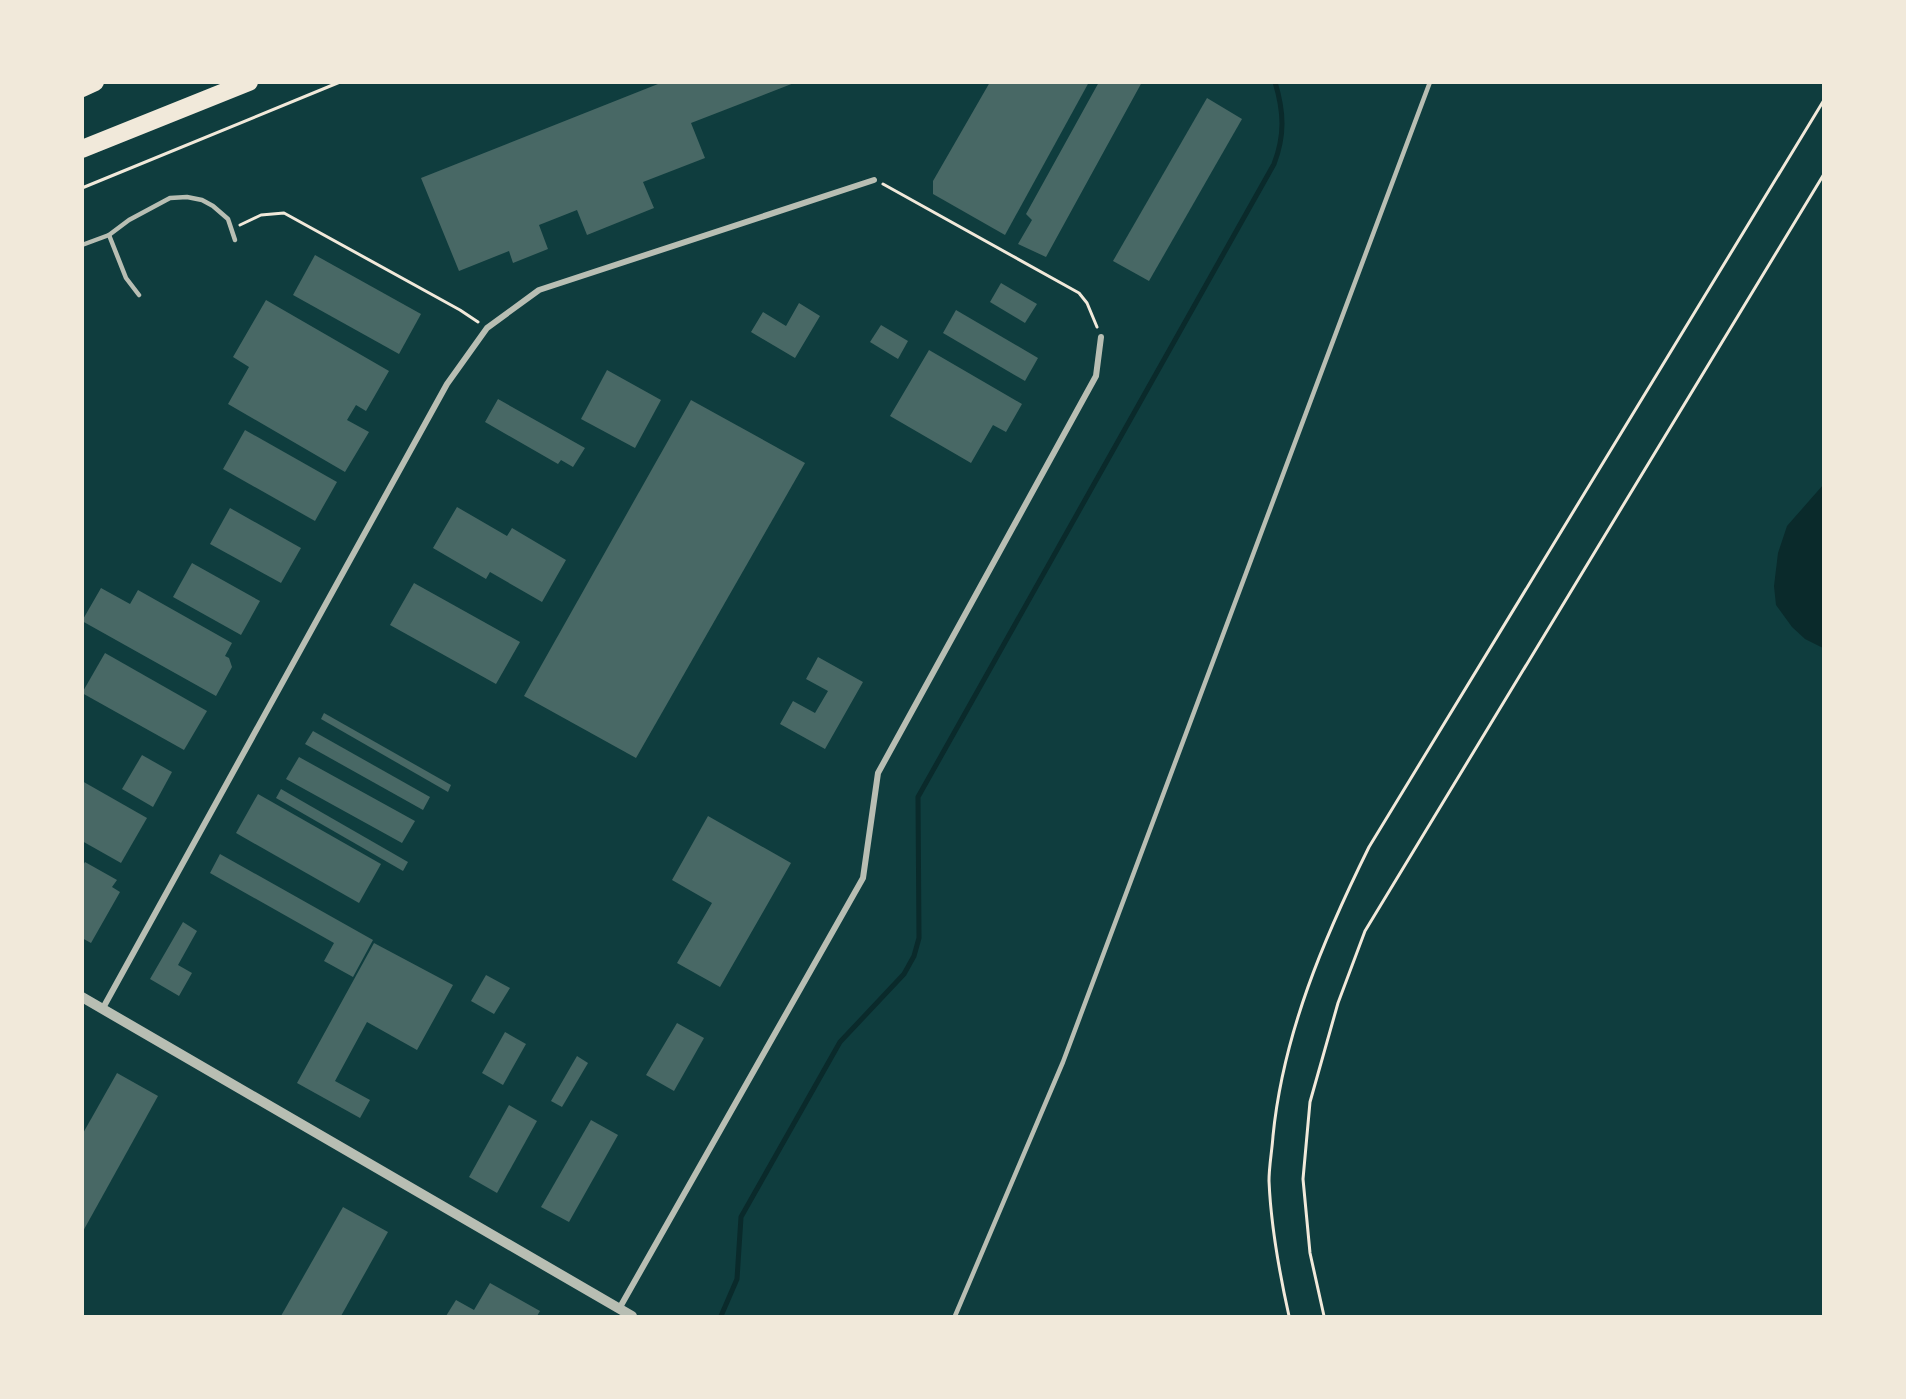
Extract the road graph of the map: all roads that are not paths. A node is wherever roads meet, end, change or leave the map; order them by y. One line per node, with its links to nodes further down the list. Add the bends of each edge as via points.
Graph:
1 (95, 82): 4 (highway)
2 (249, 82): 5 (highway)
3 (1430, 82): 16 (lane, via 1063,1062)
4 (82, 88)
5 (82, 149)
6 (874, 180): 13 (street, via 539,290 487,328 447,384)
7 (109, 235): 8 (lane, via 170,198 194,199 213,206 228,219); 9 (lane); 10 (lane, via 126,279)
8 (235, 240)
9 (82, 245)
10 (139, 295)
11 (1101, 338): 14 (street, via 1096,376 878,773 863,878)
12 (82, 997): 13 (street)
13 (103, 1008): 14 (street)
14 (619, 1309): 15 (street)
15 (632, 1317)
16 (955, 1317)

